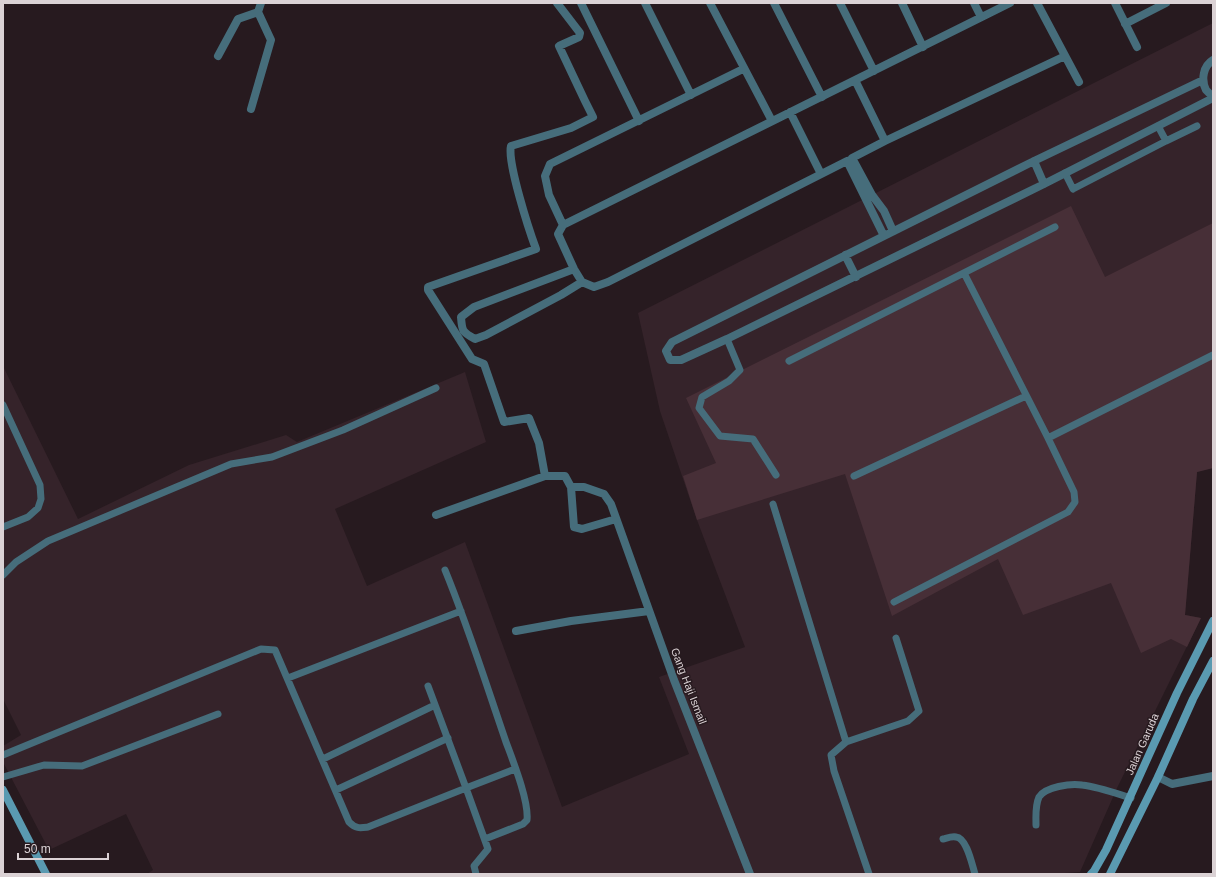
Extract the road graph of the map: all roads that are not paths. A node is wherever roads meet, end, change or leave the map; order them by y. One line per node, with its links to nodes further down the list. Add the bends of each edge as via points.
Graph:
1 (261, 3): 14 (street)
2 (557, 3): 60 (street, via 580,33 579,37 559,46 593,117 572,128 511,146 516,178 536,249 428,287 472,359 484,364 504,422 529,418 539,443)
3 (581, 3): 32 (street)
4 (645, 3): 27 (street)
5 (710, 3): 22 (street)
6 (774, 3): 28 (street)
7 (840, 3): 23 (street)
8 (902, 3): 17 (street)
9 (974, 3): 15 (street)
10 (1010, 3): 15 (street)
11 (1037, 3): 20 (street)
12 (1115, 3): 16 (street)
13 (1166, 3): 16 (street)
14 (258, 12): 19 (street, via 238,19); 30 (street, via 271,40)
15 (981, 18): 17 (street)
16 (1125, 24): 18 (street)
17 (923, 47): 23 (street)
18 (1137, 47)
19 (218, 56)
20 (1065, 56): 26 (street); 36 (street)
21 (1213, 60): 25 (street, via 1204,70)
22 (744, 69): 27 (street); 33 (street)
23 (874, 71): 24 (street)
24 (854, 80): 28 (street); 36 (street)
25 (1203, 80): 29 (street, via 1206,90); 38 (street)
26 (1079, 82)
27 (691, 95): 32 (street)
28 (822, 96): 31 (street)
29 (1213, 98): 34 (street)
30 (251, 109)
31 (790, 112): 33 (street); 40 (street)
32 (639, 121): 43 (street, via 550,164 545,176 549,195)
33 (772, 121): 43 (street)
34 (1158, 126): 37 (lane); 39 (street)
35 (1197, 126): 37 (lane)
36 (885, 141): 41 (street, via 852,158)
37 (1166, 141): 39 (lane, via 1073,189)
38 (1034, 161): 42 (street); 45 (street)
39 (1065, 173): 42 (street)
40 (821, 174): 41 (street, via 847,161); 51 (street, via 608,282 594,287)
41 (862, 184): 45 (street, via 884,211); 46 (street)
42 (1044, 184): 50 (street)
43 (563, 225): 48 (street, via 558,234)
44 (1055, 227): 49 (lane)
45 (893, 231): 46 (street)
46 (884, 236): 47 (street)
47 (845, 255): 50 (street); 52 (street, via 672,342 666,351 670,360 681,360)
48 (574, 269): 51 (street); 51 (street, via 474,307 461,317 462,329 475,338 486,335)
49 (964, 273): 54 (lane); 56 (lane)
50 (856, 277): 52 (street)
51 (582, 282)
52 (727, 339): 59 (lane, via 740,370 729,381 702,397 699,408 720,436 753,439)
53 (1213, 355): 58 (lane)
54 (789, 361)
55 (436, 388): 68 (lane, via 343,430 272,457 231,464 48,541 16,562)
56 (1026, 396): 58 (lane); 61 (lane)
57 (3, 405): 66 (lane, via 40,485 41,499 38,508 28,517)
58 (1048, 438): 69 (lane, via 1074,492 1075,502 1068,512)
59 (776, 475)
60 (545, 476): 62 (street, via 565,476); 64 (street)
61 (854, 476)
62 (571, 487): 65 (street, Gang Haji Ismail, via 584,487 604,494); 65 (street, via 574,527 582,529)
63 (773, 504): 81 (lane)
64 (436, 515)
65 (616, 519): 71 (street, Gang Haji Ismail)
66 (3, 527)
67 (445, 570): 70 (lane)
68 (3, 575)
69 (894, 602)
70 (461, 610): 76 (lane); 84 (lane)
71 (649, 611): 73 (street); 97 (street, Gang Haji Ismail)
72 (1213, 621): 91 (main road, Jalan Garuda, via 1177,693)
73 (516, 631)
74 (896, 638): 81 (lane, via 919,711 908,721)
75 (1213, 661): 87 (main road)
76 (288, 678): 82 (lane, via 275,650 261,649); 83 (lane)
77 (428, 686): 78 (lane)
78 (435, 705): 80 (lane); 83 (lane)
79 (218, 714): 86 (lane, via 82,766 44,765)
80 (448, 738): 88 (lane); 90 (lane)
81 (846, 742): 98 (lane, via 831,755)
82 (3, 755)
83 (323, 759): 90 (lane)
84 (515, 769): 88 (lane); 93 (lane, via 528,812 527,820)
85 (1213, 776): 87 (street, via 1172,784)
86 (3, 777)
87 (1158, 777): 101 (main road)
88 (466, 788): 90 (lane, via 377,824 360,828 349,822); 93 (lane)
89 (3, 790): 95 (main road)
90 (336, 790)
91 (1131, 798): 92 (lane, via 1081,784 1052,787 1040,796 1036,808); 100 (main road, Jalan Garuda, via 1106,850)
92 (1036, 825)
93 (485, 839): 96 (lane, via 488,849 474,866)
94 (943, 839): 99 (lane, via 962,839 966,844)
95 (46, 874)
96 (476, 874)
97 (750, 874)
98 (869, 874)
99 (975, 874)
100 (1090, 874)
101 (1110, 874)

